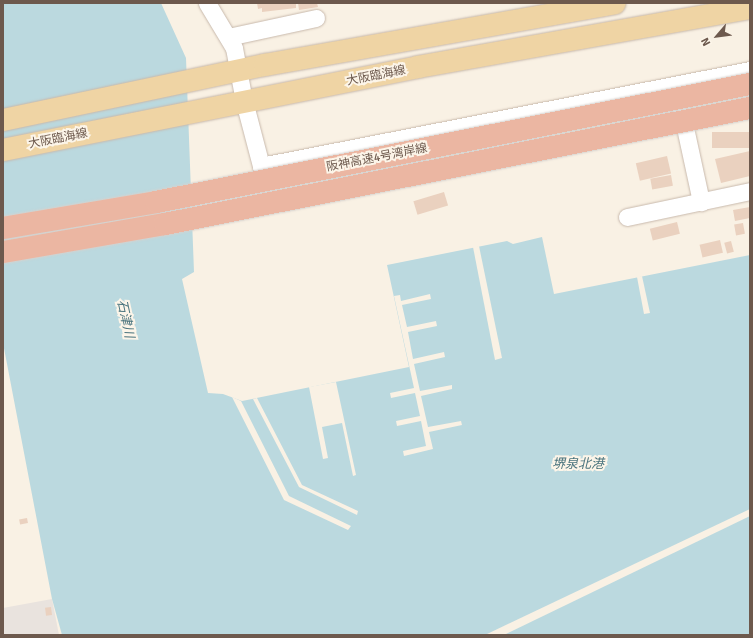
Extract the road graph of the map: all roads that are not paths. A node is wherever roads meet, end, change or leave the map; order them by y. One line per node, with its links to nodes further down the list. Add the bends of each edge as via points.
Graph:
1 (207, 3): 5 (street)
2 (615, 3): 6 (main road)
3 (750, 8): 10 (main road, 大阪臨海線, via 418,67)
4 (316, 18): 5 (street)
5 (228, 37): 6 (street, via 234,48)
6 (238, 70): 10 (street); 12 (main road)
7 (750, 70): 9 (street)
8 (750, 84): 17 (highway, 阪神高速4号湾岸線, bridge, via 156,202)
9 (676, 85): 10 (street, via 261,166); 15 (street)
10 (244, 102): 13 (main road, 大阪臨海線)
11 (750, 108): 18 (highway, 阪神高速4号湾岸線, bridge, via 173,223)
12 (3, 120)
13 (3, 150)
14 (750, 191): 15 (street)
15 (701, 202): 16 (street)
16 (627, 217)
17 (3, 228)
18 (3, 252)

